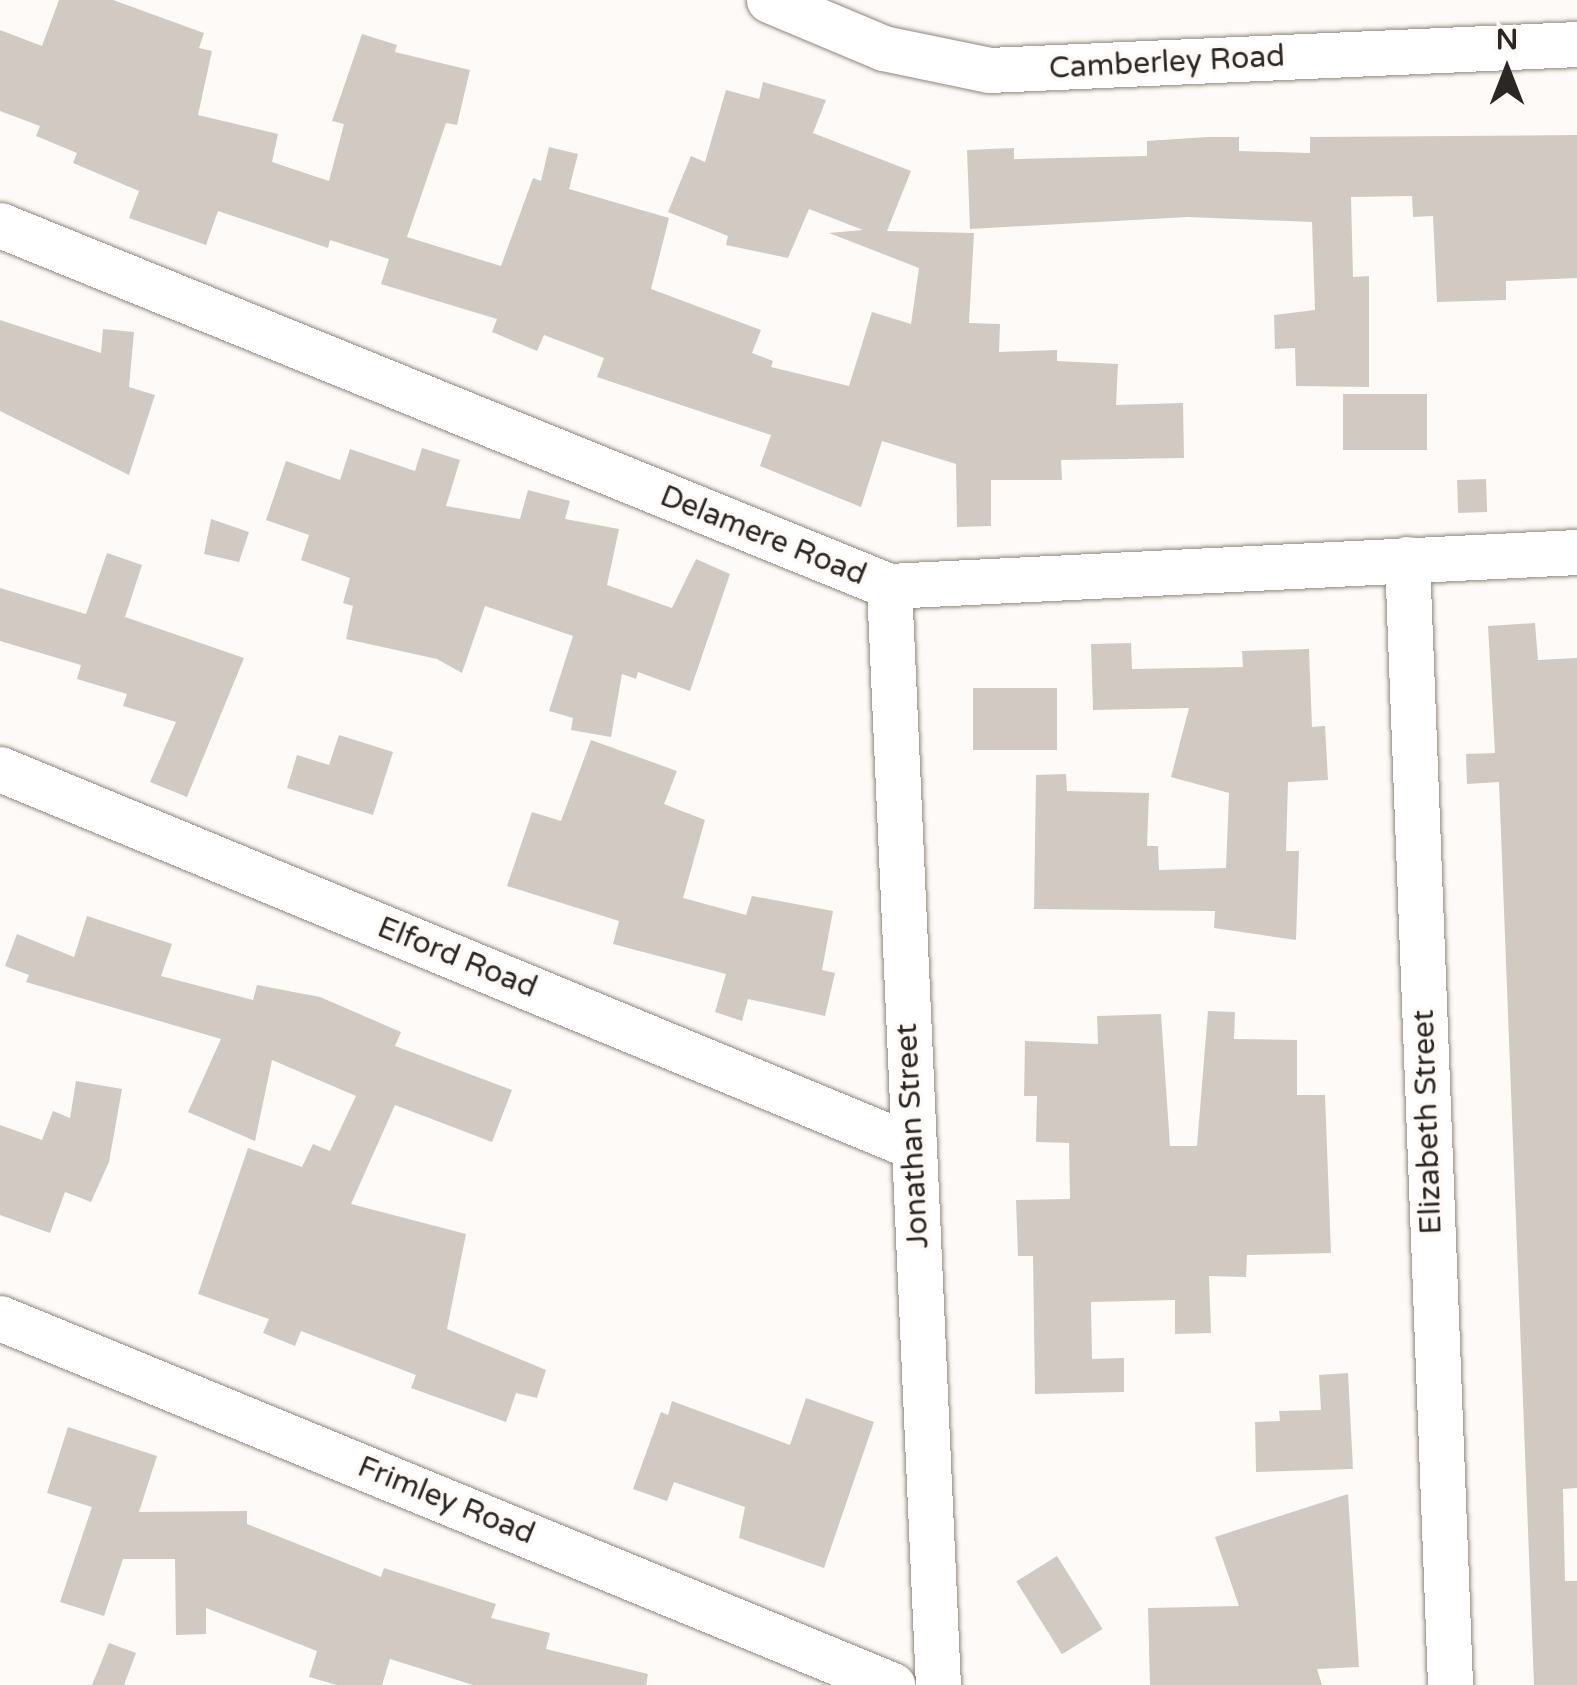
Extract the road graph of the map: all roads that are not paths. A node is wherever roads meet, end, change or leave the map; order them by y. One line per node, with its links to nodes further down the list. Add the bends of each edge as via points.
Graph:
1 (768, 0): 2 (street, Camberley Road, via 883,48 988,70)
2 (1577, 44)
3 (0, 225): 6 (street, Delamere Road)
4 (1577, 552): 5 (street, Delamere Road)
5 (1407, 559): 6 (street, Delamere Road); 12 (street, Elizabeth Street)
6 (889, 586): 8 (street, Jonathan Street)
7 (0, 770): 8 (street, Elford Road)
8 (914, 1147): 11 (street, Jonathan Street)
9 (0, 1318): 10 (street, Frimley Road)
10 (892, 1685)
11 (938, 1685)
12 (1450, 1685)

